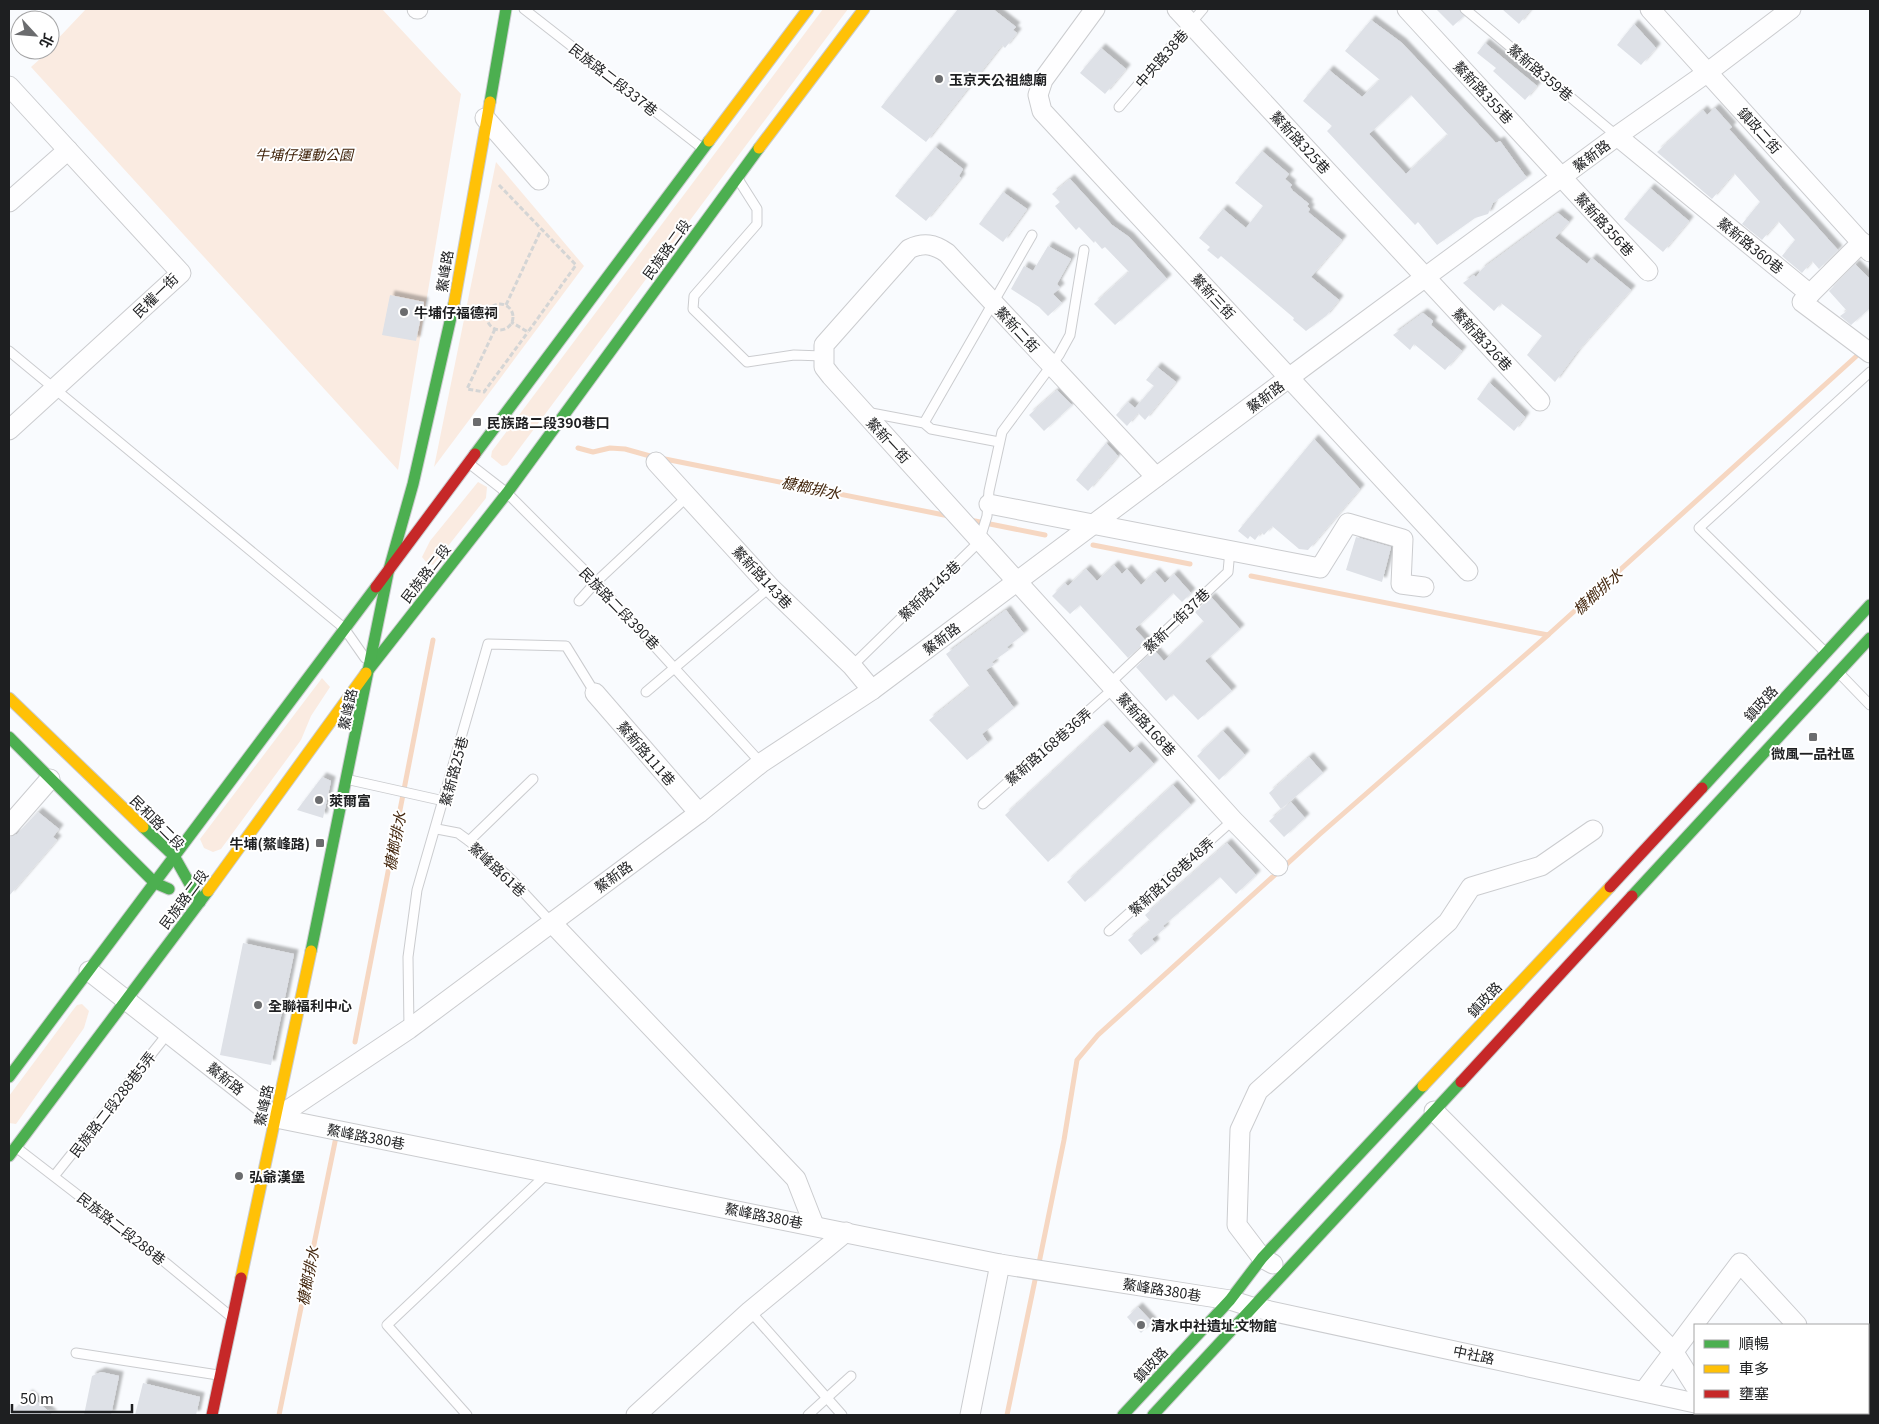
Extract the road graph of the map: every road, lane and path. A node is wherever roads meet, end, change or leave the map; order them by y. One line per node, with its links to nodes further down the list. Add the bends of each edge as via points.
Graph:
1 (506, 9): 16 (street, 鰲峰路)
2 (524, 9): 18 (lane, 民族路二段337巷)
3 (808, 9): 18 (street, 民族路二段)
4 (864, 9): 21 (street, 民族路二段)
5 (1095, 9): 42 (street, 鰲新三街, via 1043,80 1038,95 1042,111)
6 (1177, 9): 12 (street, 鰲新路325巷)
7 (1203, 9): 12 (lane, 中央路38巷)
8 (1407, 9): 20 (street, 鰲新路355巷)
9 (1465, 9): 17 (lane, 鰲新路359巷)
10 (1650, 9): 13 (street, 鎮政二街)
11 (1791, 9): 13 (street, 鰲新路)
12 (1191, 23): 15 (lane, 中央路38巷); 30 (street, 鰲新路325巷)
13 (1708, 72): 17 (street, 鰲新路); 27 (street, 鎮政二街)
14 (9, 86): 19 (street, 民權一街)
15 (1119, 107)
16 (485, 118): 22 (street); 59 (street, 鰲峰路, via 454,306 413,484)
17 (1617, 136): 20 (street, 鰲新路); 31 (street, 鰲新路360巷)
18 (705, 149): 50 (street, 民族路二段)
19 (68, 150): 24 (street); 43 (street, 民權一街, via 181,273)
20 (1562, 176): 29 (street, 鰲新路356巷); 30 (street, 鰲新路)
21 (737, 178): 39 (lane, via 757,209 756,224 694,296 693,309 747,362 794,355); 52 (street, 民族路二段)
22 (540, 180)
23 (499, 185): 25 (path)
24 (9, 202)
25 (541, 230): 33 (path); 36 (path, via 576,265)
26 (1032, 235): 32 (lane)
27 (1866, 247): 31 (street)
28 (1084, 250): 40 (lane, via 1070,335)
29 (1648, 271)
30 (1426, 276): 42 (street, 鰲新路); 44 (street, 鰲新路326巷)
31 (1810, 294): 37 (street, via 1802,302)
32 (993, 302): 39 (street, 鰲新二街, via 947,254 930,244 918,245 909,249 871,291 824,346); 40 (street, 鰲新二街); 46 (lane)
33 (506, 305): 34 (path, via 512,313); 35 (path, via 494,305 487,314 488,323)
34 (511, 322): 35 (path, via 504,329); 36 (path)
35 (495, 329): 36 (path, via 467,389 484,392)
36 (528, 332)
37 (1864, 348)
38 (9, 351): 43 (lane)
39 (822, 356): 45 (street, 鰲新一街, via 824,367)
40 (1051, 365): 48 (lane, via 1002,432); 51 (street, 鰲新二街)
41 (1870, 372): 68 (lane, via 1699,528)
42 (1289, 378): 51 (street, 鰲新路); 58 (street, 鰲新三街)
43 (54, 389): 47 (street, 民權一街); 66 (lane)
44 (1540, 401)
45 (862, 411): 46 (lane); 56 (street, 鰲新一街)
46 (924, 423): 48 (lane, via 931,429)
47 (9, 430)
48 (1000, 442): 54 (lane)
49 (656, 462): 53 (street, 鰲新路143巷)
50 (468, 463): 52 (lane, 民族路二段390巷); 59 (street, 民族路二段)
51 (1156, 477): 55 (street, 鰲新路)
52 (507, 493): 61 (lane, 民族路二段390巷); 69 (street, 民族路二段)
53 (689, 496): 61 (lane); 62 (street, 鰲新路143巷)
54 (988, 510): 55 (street); 56 (lane)
55 (1094, 524): 57 (street); 60 (street, 鰲新路)
56 (978, 535): 60 (street, 鰲新一街); 71 (lane, 鰲新路145巷)
57 (1230, 550): 63 (street, via 1320,568 1348,523 1403,539 1401,584); 72 (lane, 鰲新一街37巷, via 1228,572)
58 (1468, 571)
59 (388, 573): 66 (street, 民族路二段); 69 (street, 鰲峰路)
60 (1016, 581): 72 (street, 鰲新路168巷); 73 (street, 鰲新路)
61 (596, 582): 64 (lane); 70 (lane, 民族路二段390巷)
62 (770, 587): 70 (lane); 71 (street, 鰲新路143巷)
63 (1424, 587)
64 (580, 601)
65 (1870, 605): 68 (street, 鎮政路)
66 (344, 628): 69 (lane); 91 (street, 民族路二段)
67 (1870, 638): 68 (street, 鎮政路)
68 (1832, 662): 77 (lane); 102 (street, 鎮政路); 109 (street, 鎮政路)
69 (371, 666): 81 (street, 鰲峰路); 94 (street, 民族路二段)
70 (675, 666): 74 (lane); 79 (lane, 民族路二段390巷)
71 (852, 666): 73 (street, 鰲新路143巷)
72 (1112, 686): 84 (lane, 鰲新路168巷36弄); 86 (street, 鰲新路168巷)
73 (872, 690): 79 (street, 鰲新路)
74 (646, 692)
75 (595, 693): 83 (lane, 鰲新路25巷, via 566,646 488,644); 85 (street, 鰲新路111巷)
76 (9, 698): 91 (street, 民和路二段)
77 (1870, 705)
78 (9, 737): 80 (street)
79 (761, 763): 85 (street, 鰲新路)
80 (50, 779): 87 (street); 93 (street)
81 (347, 779): 83 (lane); 103 (street, 鰲峰路)
82 (533, 780): 90 (lane)
83 (444, 801): 88 (lane, 鰲新路25巷)
84 (983, 804)
85 (699, 813): 95 (street, 鰲新路)
86 (1233, 820): 92 (street, 鰲新路168巷); 96 (lane, 鰲新路168巷48弄)
87 (9, 826)
88 (437, 829): 90 (lane, 鰲峰路61巷, via 458,834); 99 (lane, 鰲新路25巷, via 417,890 408,957)
89 (1593, 830): 109 (street, via 1541,866 1471,887 1448,922 1258,1091 1240,1130 1237,1225)
90 (469, 841): 95 (lane, 鰲峰路61巷)
91 (174, 856): 93 (street, 民族路二段); 94 (street, 民和路二段)
92 (1278, 866)
93 (155, 883): 94 (street); 97 (street, 民族路二段)
94 (200, 902): 98 (street, 民族路二段)
95 (551, 922): 99 (street, 鰲新路); 107 (street, via 796,1179)
96 (1109, 931)
97 (89, 971): 98 (street, 鰲新路); 101 (street, 民族路二段)
98 (125, 999): 100 (street, 鰲新路); 104 (street, 民族路二段)
99 (409, 1030): 103 (street, 鰲新路)
100 (169, 1032): 103 (street, 鰲新路); 106 (lane, 民族路二段288巷5弄)
101 (9, 1077)
102 (1434, 1111): 111 (street, 鎮政路); 117 (street)
103 (276, 1118): 105 (street, 鰲峰路380巷); 115 (street, 鰲峰路)
104 (11, 1148): 106 (lane, 民族路二段288巷)
105 (548, 1173): 107 (street, 鰲峰路380巷); 126 (lane, via 387,1325)
106 (54, 1175): 115 (lane, 民族路二段288巷)
107 (814, 1225): 108 (street, 鰲峰路380巷)
108 (846, 1232): 110 (street, 鰲峰路380巷); 114 (street)
109 (1262, 1258): 111 (street); 112 (street, 鎮政路)
110 (1000, 1264): 112 (street, 鰲峰路380巷); 130 (street)
111 (1284, 1271): 113 (street, 鎮政路)
112 (1230, 1300): 113 (street, 鰲峰路380巷); 131 (street, 鎮政路)
113 (1252, 1307): 122 (street, 中社路); 132 (street, 鎮政路)
114 (750, 1311): 123 (lane); 127 (street)
115 (233, 1318): 119 (street, 鰲峰路)
116 (1796, 1324): 117 (street, via 1740,1262)
117 (1673, 1352): 121 (street); 122 (street)
118 (76, 1353): 119 (lane)
119 (220, 1376): 125 (street, 鰲峰路)
120 (852, 1376): 123 (lane)
121 (1694, 1384)
122 (1644, 1391): 124 (street, 中社路)
123 (826, 1399): 128 (lane); 129 (lane)
124 (1694, 1403)
125 (212, 1415)
126 (467, 1415)
127 (636, 1415)
128 (808, 1415)
129 (842, 1415)
130 (970, 1415)
131 (1123, 1415)
132 (1153, 1415)

